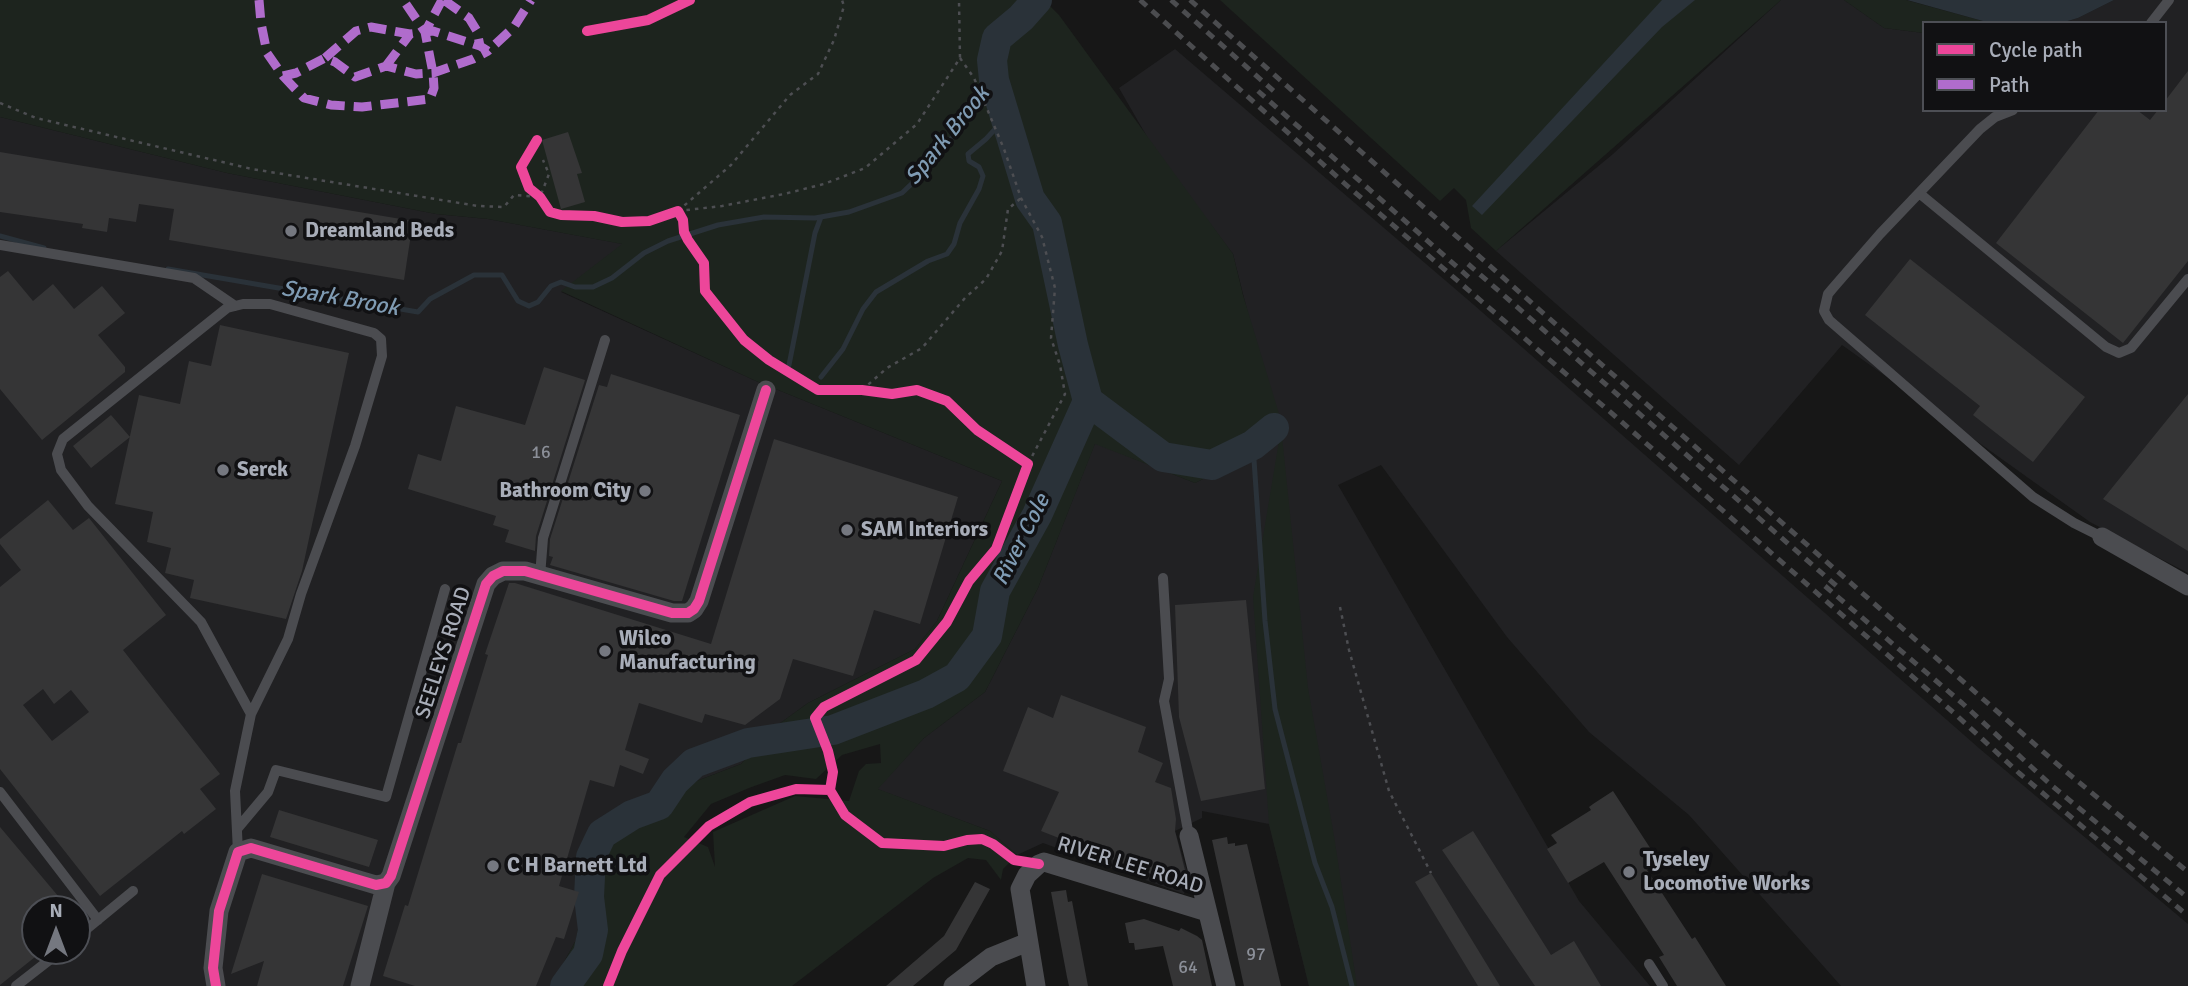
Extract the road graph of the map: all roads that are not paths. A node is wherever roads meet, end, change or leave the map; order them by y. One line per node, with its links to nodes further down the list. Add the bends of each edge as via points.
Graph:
1 (2169, 0): 2 (lane)
2 (2153, 21)
3 (2008, 112): 4 (lane, via 1980,129)
4 (1919, 193): 6 (lane, via 2119,353 2131,348); 10 (lane, via 1833,288 1825,315 2033,496)
5 (0, 244): 7 (lane, via 194,278)
6 (2188, 279)
7 (234, 306): 15 (lane, via 270,304 374,332 381,339 382,356 288,639); 15 (lane, via 63,439 57,453 61,470 88,506 201,622)
8 (605, 340): 11 (lane, via 543,538)
9 (766, 390): 11 (street, SEELEYS ROAD, via 699,601 688,613 672,614)
10 (2102, 537): 13 (street)
11 (540, 576): 20 (street, SEELEYS ROAD, via 503,571 486,584)
12 (1163, 578): 18 (lane, via 1170,679 1164,701)
13 (2188, 586)
14 (445, 589): 17 (lane, via 386,797 276,770 268,792)
15 (251, 714): 17 (lane, via 235,791)
16 (0, 792): 23 (lane)
17 (237, 829): 19 (lane)
18 (1189, 836): 22 (street)
19 (238, 852): 20 (street, via 251,848 376,885); 29 (street, via 219,911 213,968)
20 (386, 883): 30 (street, SEELEYS ROAD)
21 (133, 891): 23 (lane)
22 (1207, 912): 25 (street, RIVER LEE ROAD, via 1044,862 1027,875 1020,889); 33 (street)
23 (98, 920): 24 (lane)
24 (91, 926)
25 (1028, 942): 31 (street, via 991,957); 32 (street)
26 (1649, 964): 34 (lane)
27 (43, 965): 28 (lane)
28 (16, 986)
29 (216, 986)
30 (360, 986)
31 (953, 986)
32 (1036, 986)
33 (1226, 986)
34 (1664, 986)

